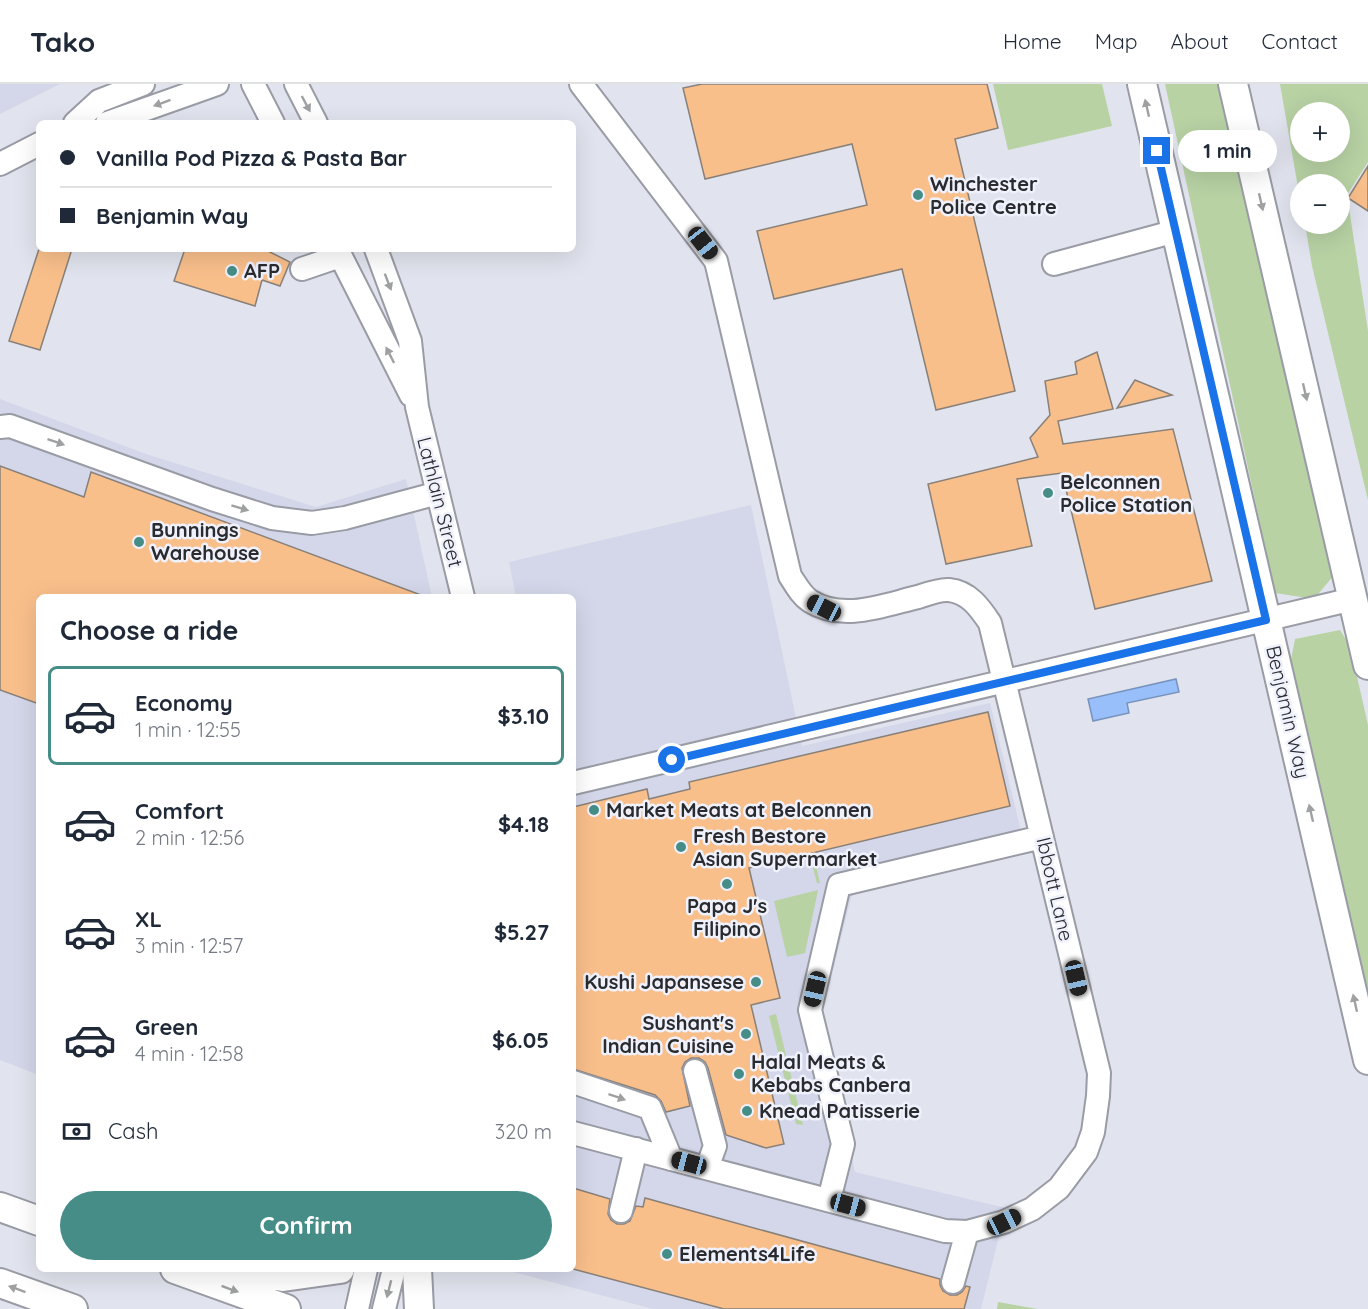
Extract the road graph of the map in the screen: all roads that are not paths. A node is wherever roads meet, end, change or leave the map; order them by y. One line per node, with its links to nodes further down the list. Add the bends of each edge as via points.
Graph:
1 (143, 84): 8 (street)
2 (217, 84): 10 (street, one-way to 10)
3 (253, 84): 11 (street)
4 (296, 84): 12 (street, one-way to 12)
5 (581, 84): 27 (street, Ibbott Lane, via 717,261 790,576 800,591 824,608 844,612 947,589 965,595 990,623)
6 (1142, 84): 15 (main road, Benjamin Way, one-way to 6)
7 (1233, 84): 24 (main road, one-way to 24)
8 (117, 89): 9 (street)
9 (78, 120)
10 (115, 120)
11 (271, 120)
12 (314, 120)
13 (36, 146): 14 (street)
14 (0, 164)
15 (1176, 231): 18 (street); 25 (main road, Benjamin Way)
16 (376, 252): 20 (street, Lathlain Street, one-way to 20, via 410,341)
17 (339, 253): 19 (street); 20 (street, Lathlain Street, one-way to 17)
18 (1054, 264)
19 (302, 270)
20 (417, 407): 22 (street, Lathlain Street)
21 (0, 427): 22 (street, one-way to 22, via 10,426 272,518 312,523)
22 (438, 493): 23 (street, Lathlain Street)
23 (462, 594)
24 (1353, 599): 25 (street); 26 (main road)
25 (1266, 620): 27 (street); 30 (main road, Benjamin Way, one-way to 25)
26 (1368, 665)
27 (1005, 681): 28 (street); 29 (street, Ibbott Lane)
28 (576, 782)
29 (1042, 837): 37 (street, via 839,885 810,1010 843,1144); 39 (street, Ibbott Lane, via 1099,1073 1096,1118 1086,1152 1059,1188 1032,1209)
30 (1368, 1060)
31 (695, 1071): 36 (street, via 715,1146)
32 (576, 1083): 35 (street, one-way to 35, via 650,1108)
33 (576, 1134): 34 (street, Ibbott Lane)
34 (636, 1149): 35 (street, Ibbott Lane); 38 (street)
35 (671, 1159): 36 (street, Ibbott Lane)
36 (707, 1168): 37 (street, Ibbott Lane)
37 (829, 1200): 39 (street, Ibbott Lane, via 945,1231)
38 (621, 1211)
39 (967, 1232): 46 (street)
40 (183, 1272): 49 (main road, one-way to 49)
41 (253, 1272): 42 (main road, via 283,1277)
42 (319, 1272)
43 (365, 1272): 50 (street)
44 (393, 1272): 51 (street, one-way to 51)
45 (417, 1272): 52 (main road)
46 (953, 1282)
47 (0, 1283): 48 (main road, one-way to 47)
48 (73, 1309)
49 (286, 1309)
50 (357, 1309)
51 (384, 1309)
52 (419, 1309)

